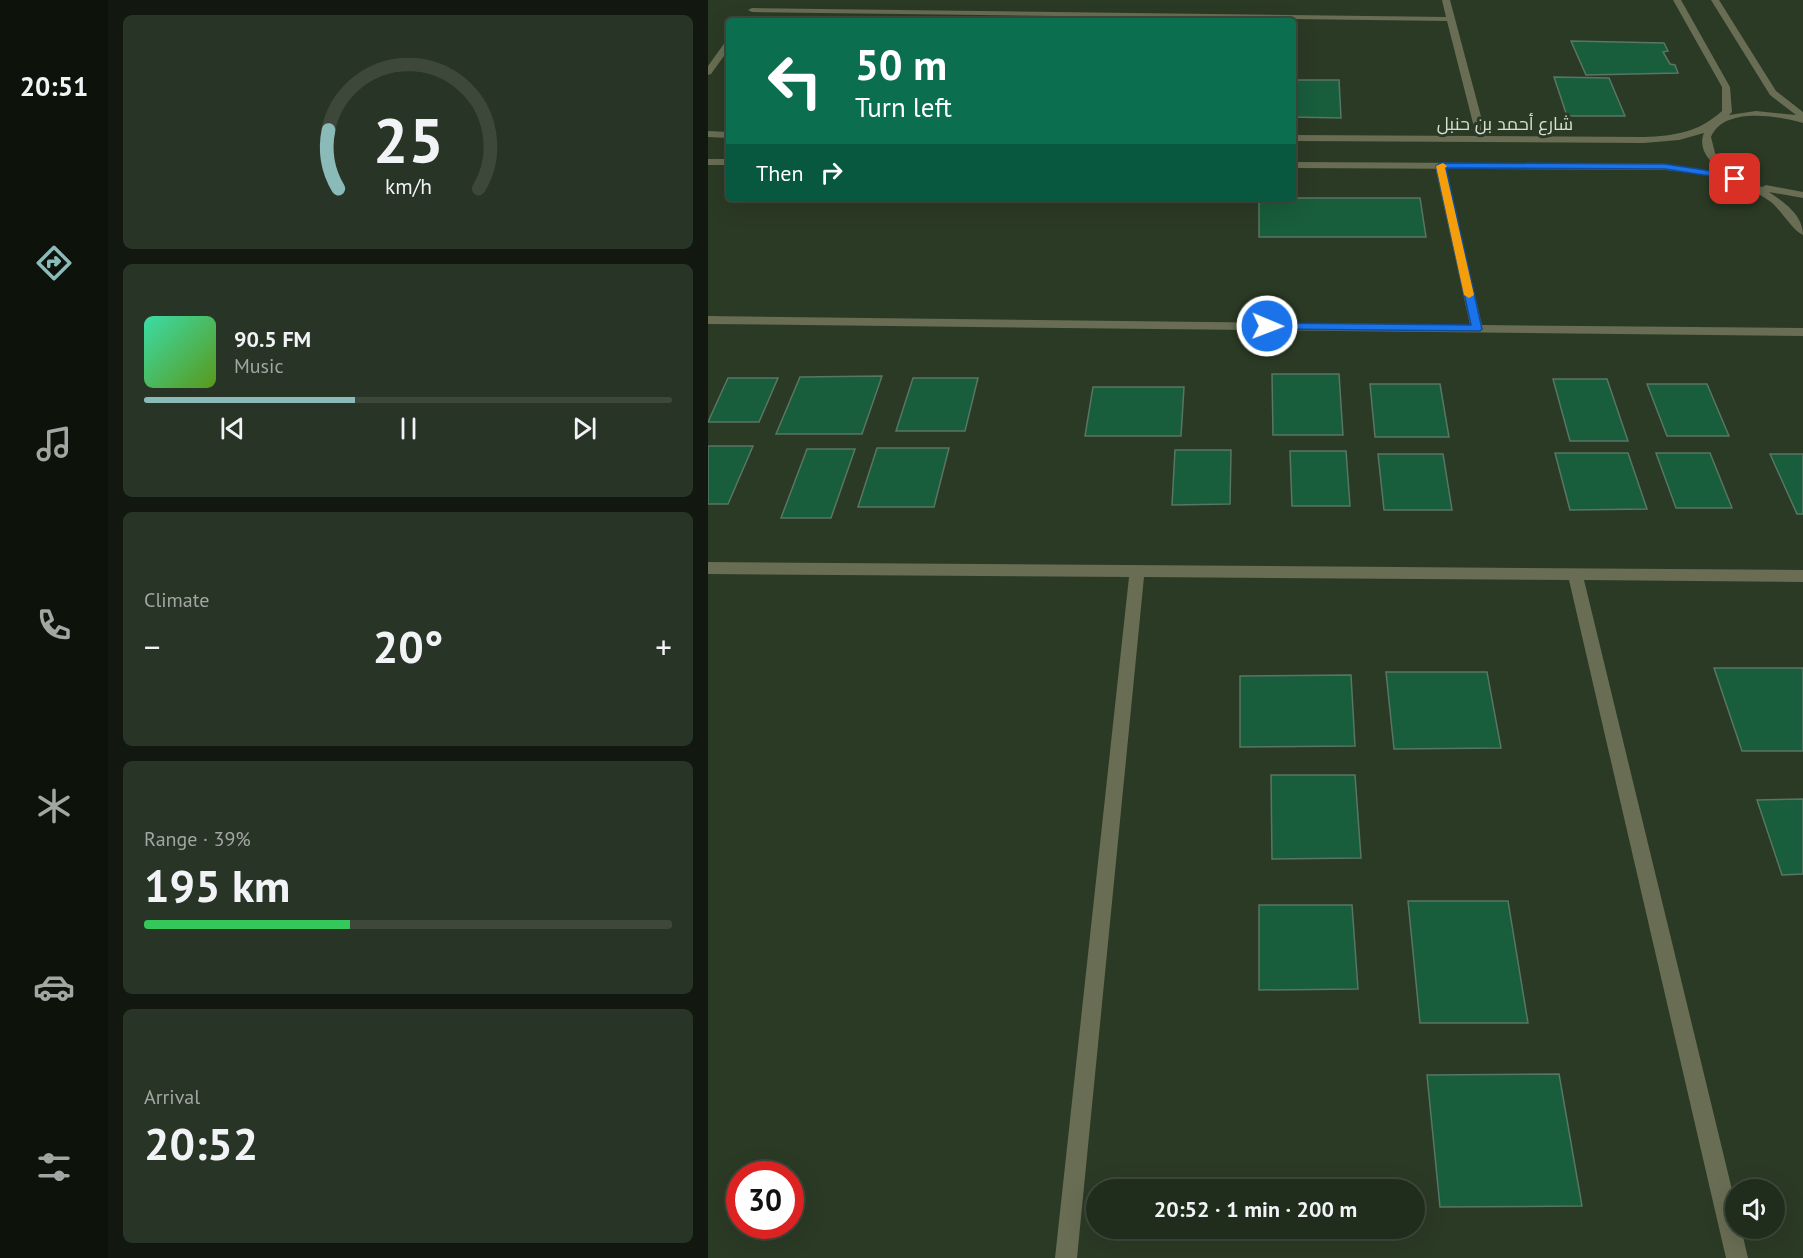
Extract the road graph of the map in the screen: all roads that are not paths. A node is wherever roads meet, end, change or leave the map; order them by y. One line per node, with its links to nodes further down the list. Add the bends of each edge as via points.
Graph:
1 (760, 0): 5 (street, via 750,13)
2 (1446, 0): 5 (street)
3 (1677, 0): 9 (street, via 1726,87 1727,112)
4 (1715, 0): 8 (street, via 1773,93)
5 (1451, 19): 13 (street)
6 (726, 47): 7 (street)
7 (708, 72)
8 (1803, 118): 9 (street, شارع أحمد بن حنبل, via 1748,114)
9 (1714, 125): 13 (street, شارع أحمد بن حنبل, via 1688,137 1667,140); 18 (street, via 1706,135 1706,147 1714,161)
10 (708, 134): 11 (street)
11 (726, 135)
12 (1296, 138): 13 (street, شارع أحمد بن حنبل)
13 (1482, 139)
14 (708, 162): 15 (street)
15 (726, 162)
16 (1296, 165): 17 (street)
17 (1440, 166): 18 (street, via 1665,166 1718,174); 22 (street)
18 (1753, 185): 19 (street); 20 (street, via 1778,200)
19 (1803, 195)
20 (1803, 232)
21 (708, 320): 22 (street)
22 (1477, 329): 23 (street)
23 (1803, 332)
24 (708, 568): 25 (street)
25 (1137, 571): 26 (street); 28 (street)
26 (1575, 574): 27 (street); 29 (street)
27 (1803, 576)
28 (1066, 1258)
29 (1737, 1258)

